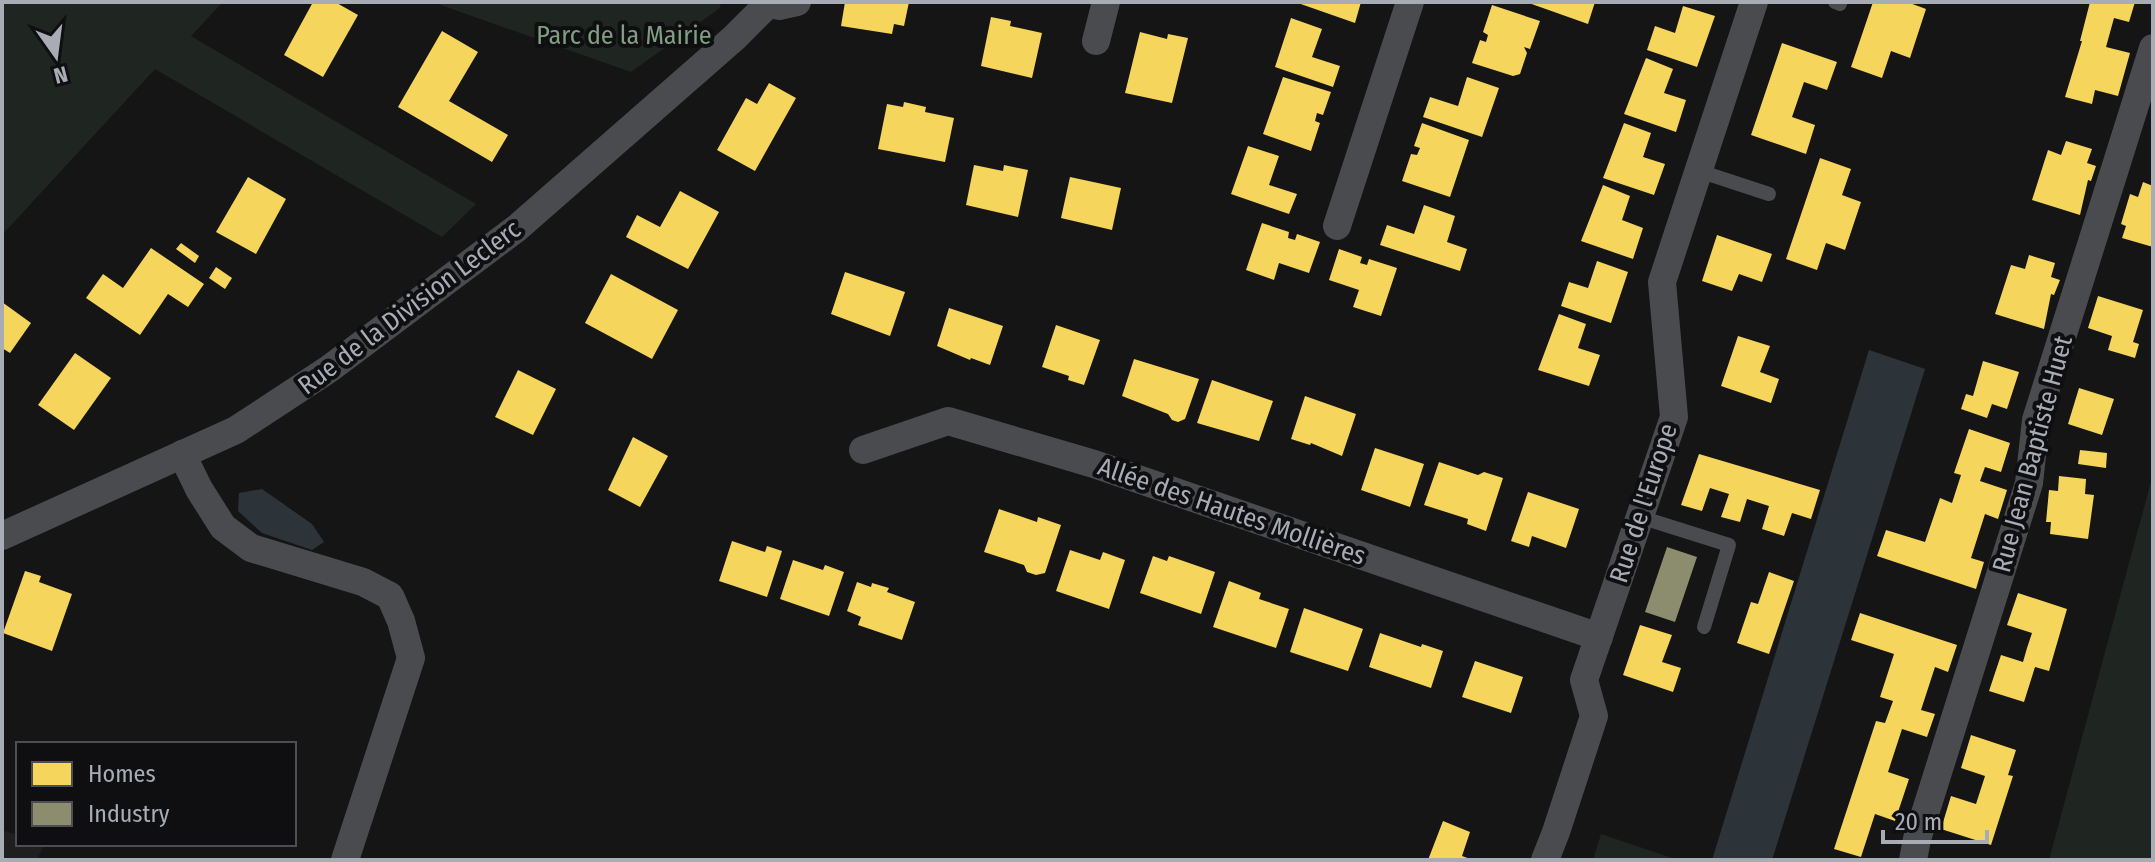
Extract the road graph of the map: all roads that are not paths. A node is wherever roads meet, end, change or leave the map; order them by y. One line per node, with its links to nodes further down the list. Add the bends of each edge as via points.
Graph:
1 (797, 2): 5 (street)
2 (1104, 2): 6 (street)
3 (1410, 2): 10 (street)
4 (1754, 2): 8 (street, Rue de l'Europe)
5 (766, 3): 12 (street, Rue de la Division Leclerc, via 734,38 517,228 329,369 236,430)
6 (1096, 41)
7 (2153, 48): 19 (street, Rue Jean Baptiste Huet, via 2036,420 2029,483)
8 (1699, 171): 9 (lane); 13 (street, Rue de l'Europe, via 1662,282 1674,417)
9 (1769, 194)
10 (1337, 226)
11 (863, 450): 16 (street, Allée des Hautes Mollières, via 948,421 1094,464)
12 (182, 454): 14 (street, Rue de la Division Leclerc); 17 (street, via 223,527 251,548 363,582 390,596 401,621 411,658)
13 (1640, 517): 15 (lane, via 1729,545); 16 (street, Rue de l'Europe)
14 (2, 536)
15 (1704, 627)
16 (1599, 637): 18 (street, Rue de l'Europe, via 1584,680 1594,716)
17 (345, 860)
18 (1545, 860)
19 (1913, 860)

